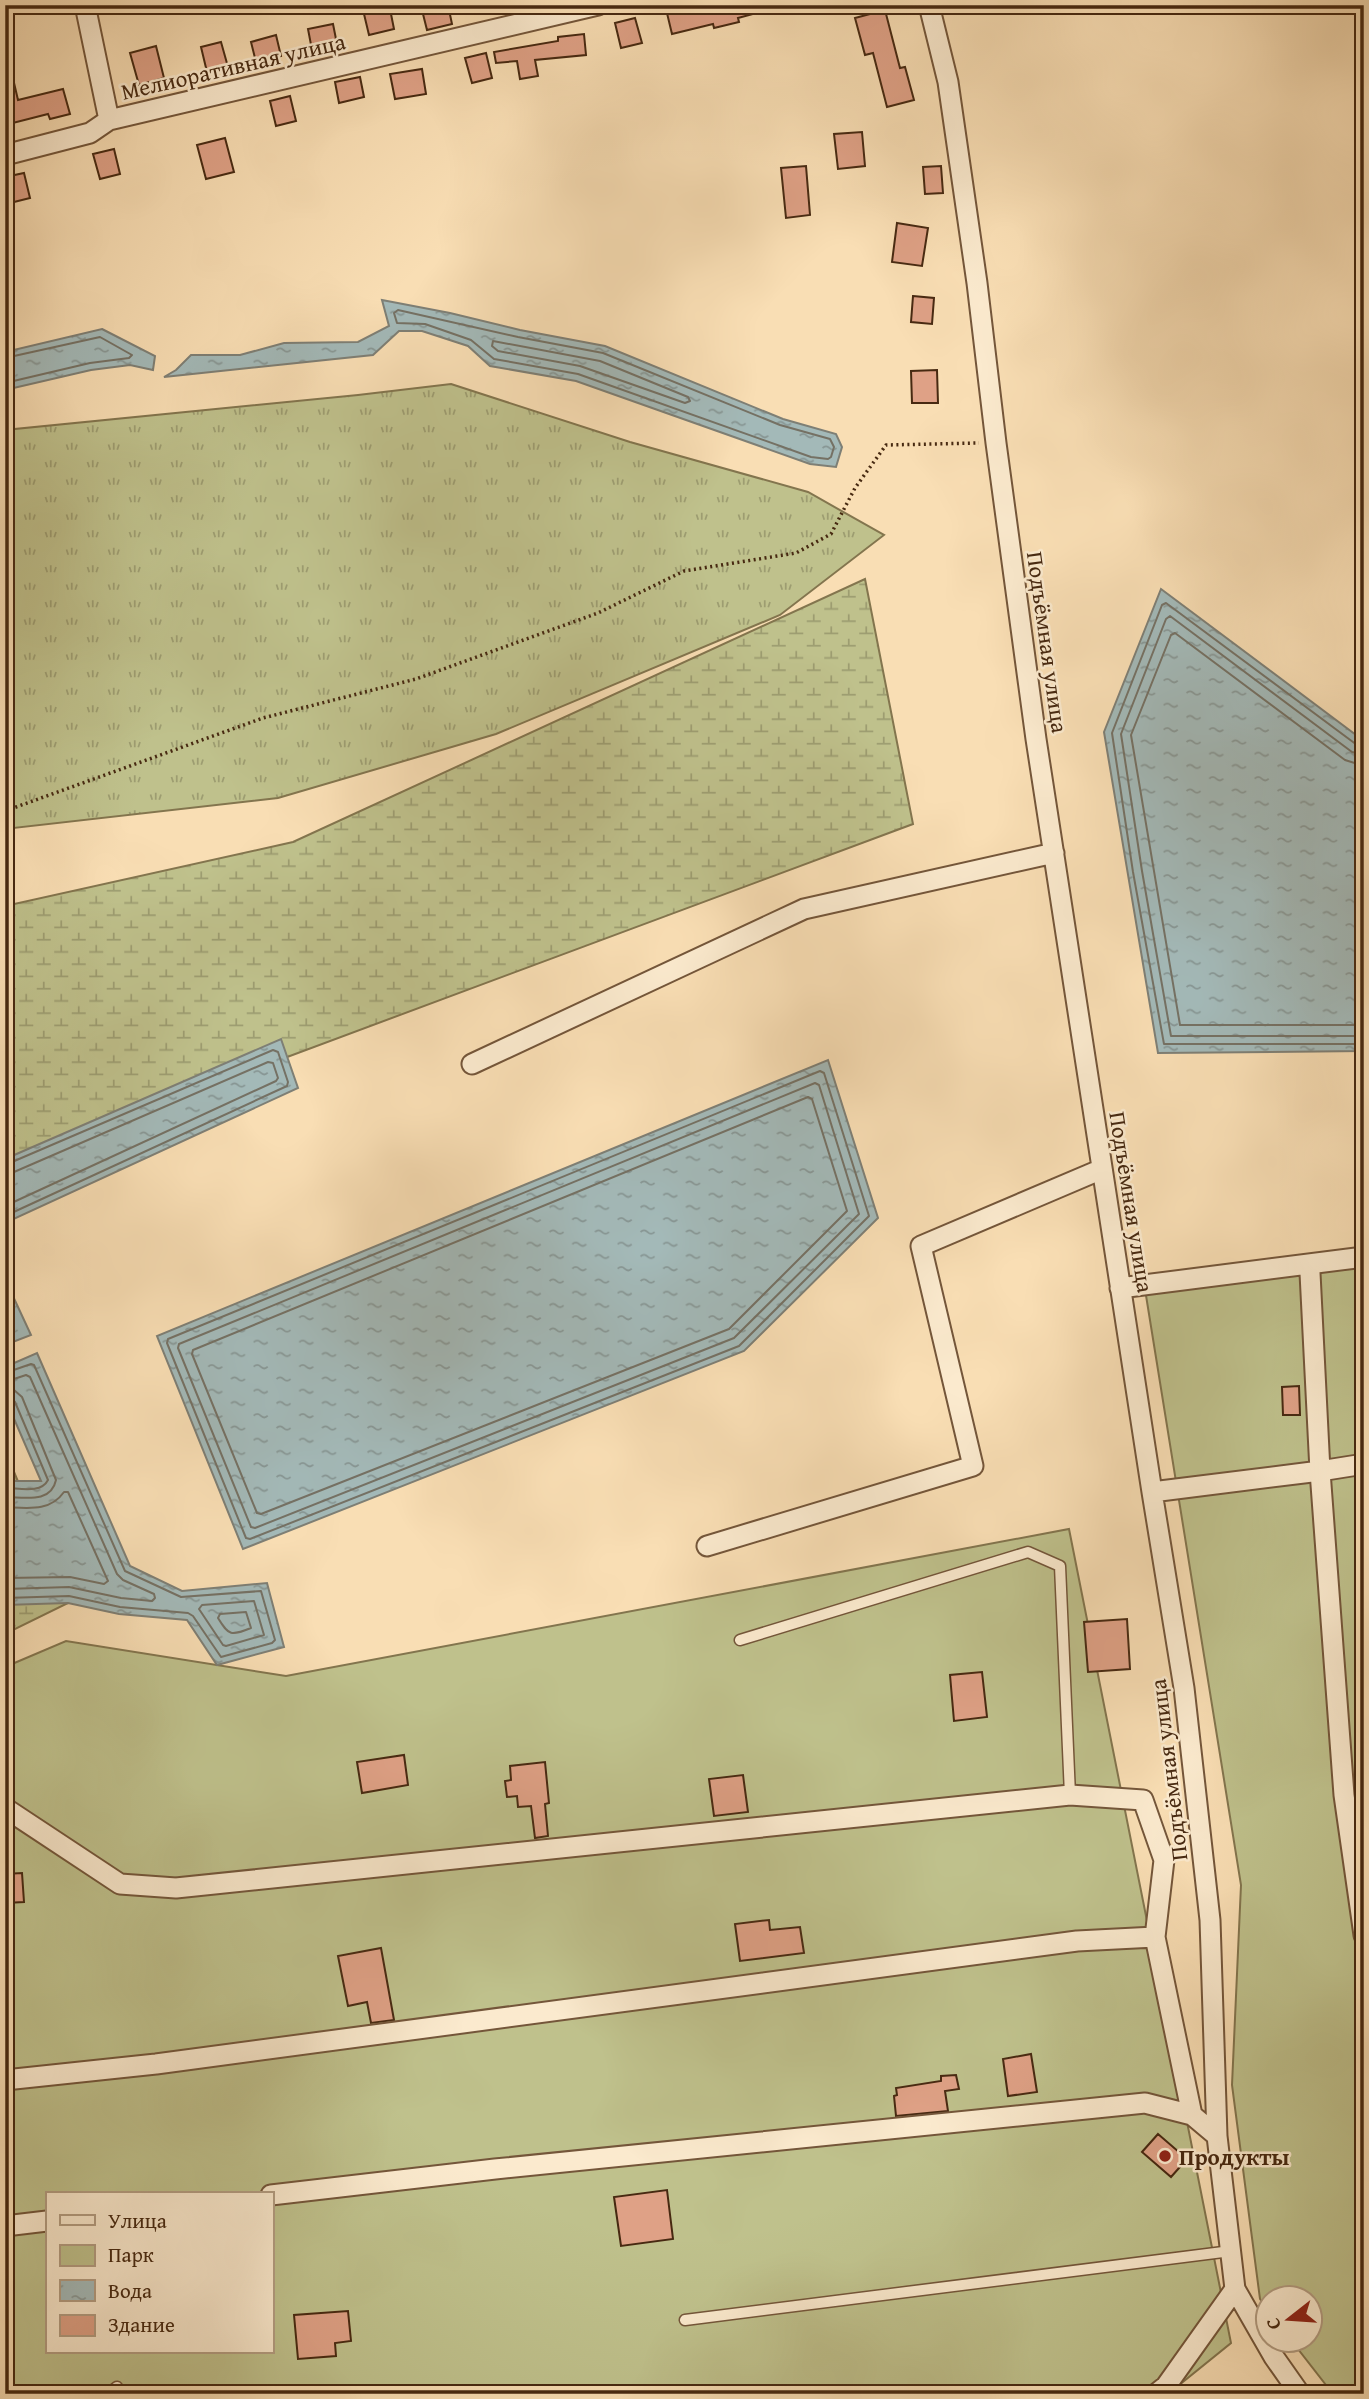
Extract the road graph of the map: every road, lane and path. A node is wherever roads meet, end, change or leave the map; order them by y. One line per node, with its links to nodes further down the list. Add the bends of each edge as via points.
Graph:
1 (85, 5): 4 (street)
2 (598, 5): 4 (street, Мелиоративная улица)
3 (929, 5): 6 (street, Подъёмная улица, via 948,82)
4 (109, 120): 5 (street, Мелиоративная улица, via 90,133)
5 (5, 155)
6 (996, 443): 7 (path, via 887,445 855,488 831,534 796,554 684,571 598,613 416,679 263,718); 8 (street, Подъёмная улица)
7 (5, 811)
8 (1054, 853): 9 (street, via 804,909); 10 (street, Подъёмная улица)
9 (472, 1064)
10 (1102, 1169): 13 (street, Подъёмная улица); 17 (street, via 921,1246 973,1466)
11 (1364, 1257): 13 (street)
12 (1310, 1273): 15 (street)
13 (1120, 1288): 16 (street, Подъёмная улица)
14 (1364, 1464): 15 (street)
15 (1320, 1471): 16 (street); 21 (street, via 1344,1795)
16 (1152, 1492): 25 (street, Подъёмная улица, via 1184,1688 1210,1920)
17 (707, 1546)
18 (740, 1640): 19 (lane, via 1028,1552 1060,1566)
19 (1070, 1795): 20 (street, via 176,1888 120,1884); 22 (street, via 1143,1800 1164,1860)
20 (5, 1808)
21 (1364, 1935)
22 (1155, 1937): 23 (street, via 1077,1941 156,2064); 24 (street)
23 (5, 2080)
24 (1192, 2115): 25 (street); 26 (street, via 1145,2104)
25 (1217, 2136): 29 (street, Подъёмная улица)
26 (273, 2195)
27 (46, 2221): 28 (street)
28 (5, 2226)
29 (1231, 2251): 30 (street, Подъёмная улица); 31 (lane)
30 (1235, 2289): 32 (street); 33 (street, Подъёмная улица)
31 (685, 2320)
32 (1156, 2394)
33 (1300, 2394)

